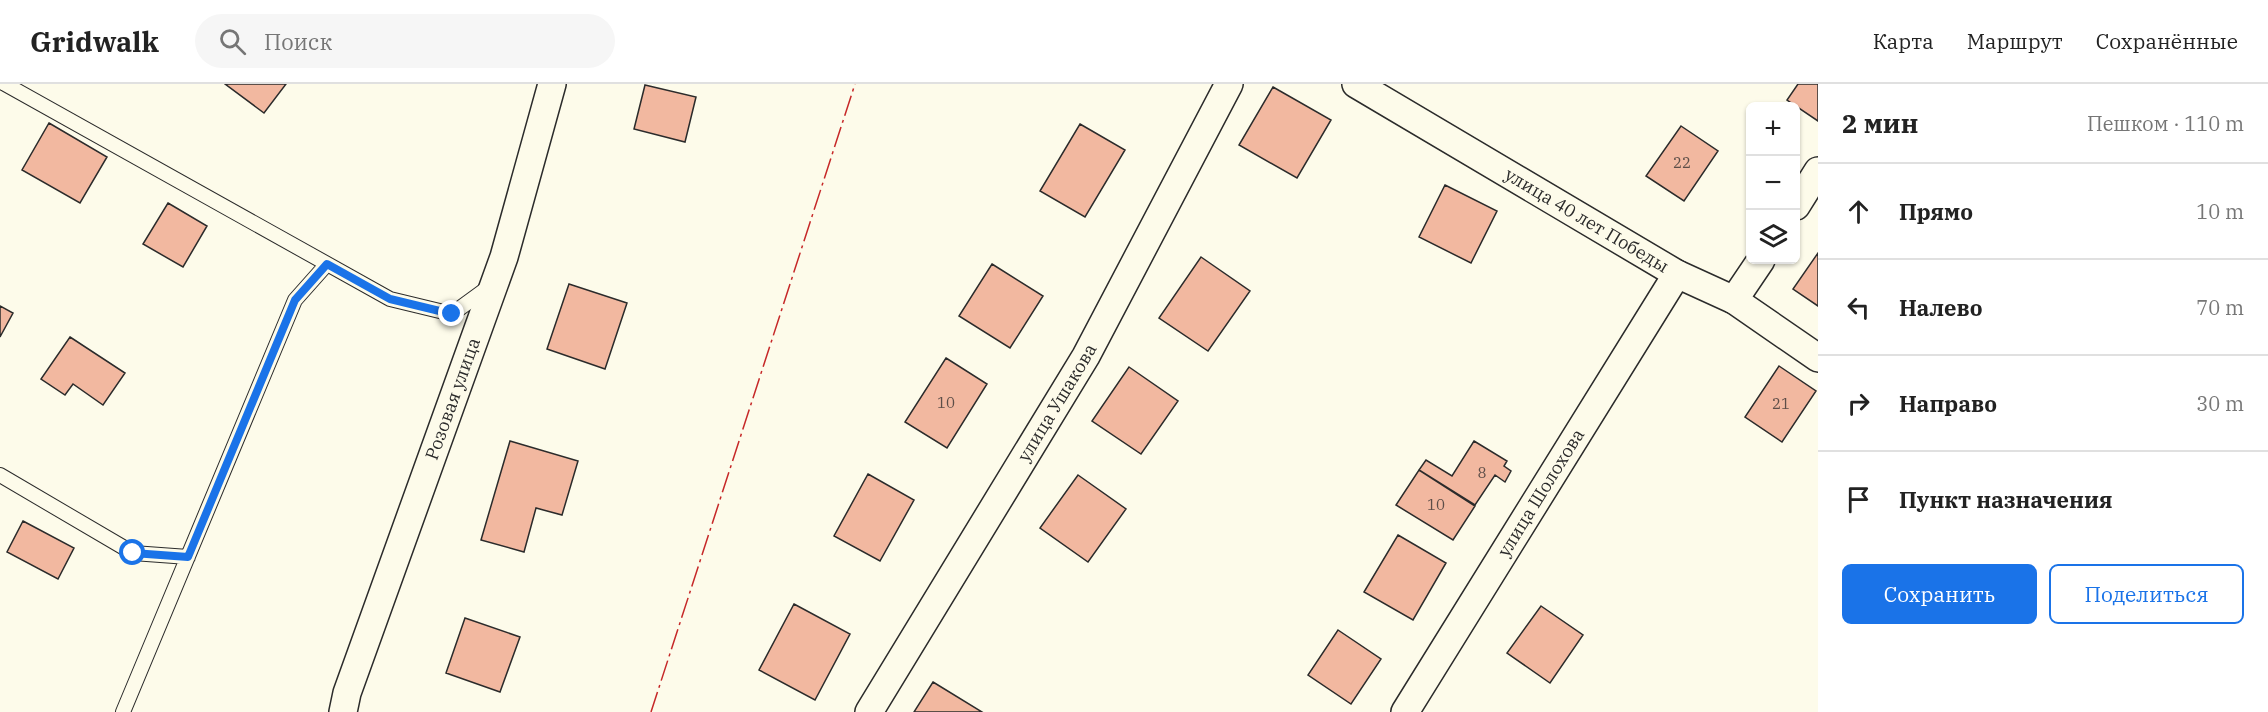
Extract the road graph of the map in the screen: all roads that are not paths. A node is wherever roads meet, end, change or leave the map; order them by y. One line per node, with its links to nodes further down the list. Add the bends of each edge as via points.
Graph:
1 (4, 84): 7 (lane)
2 (552, 84): 10 (street, Розовая улица)
3 (1229, 84): 17 (street, улица Ушакова, via 1086,356)
4 (1356, 84): 9 (street, улица 40 лет Победы)
5 (1818, 171): 6 (street)
6 (1800, 200)
7 (327, 264): 10 (lane, via 390,299 452,314); 14 (lane, via 295,300)
8 (1758, 264): 11 (street)
9 (1677, 274): 11 (street, улица 40 лет Победы); 18 (street, улица Шолохова)
10 (495, 283): 16 (street, Розовая улица)
11 (1734, 300): 12 (street, улица 40 лет Победы)
12 (1818, 358)
13 (0, 475): 14 (lane, via 133,553)
14 (188, 557): 15 (lane)
15 (123, 712)
16 (342, 712)
17 (869, 712)
18 (1405, 712)

